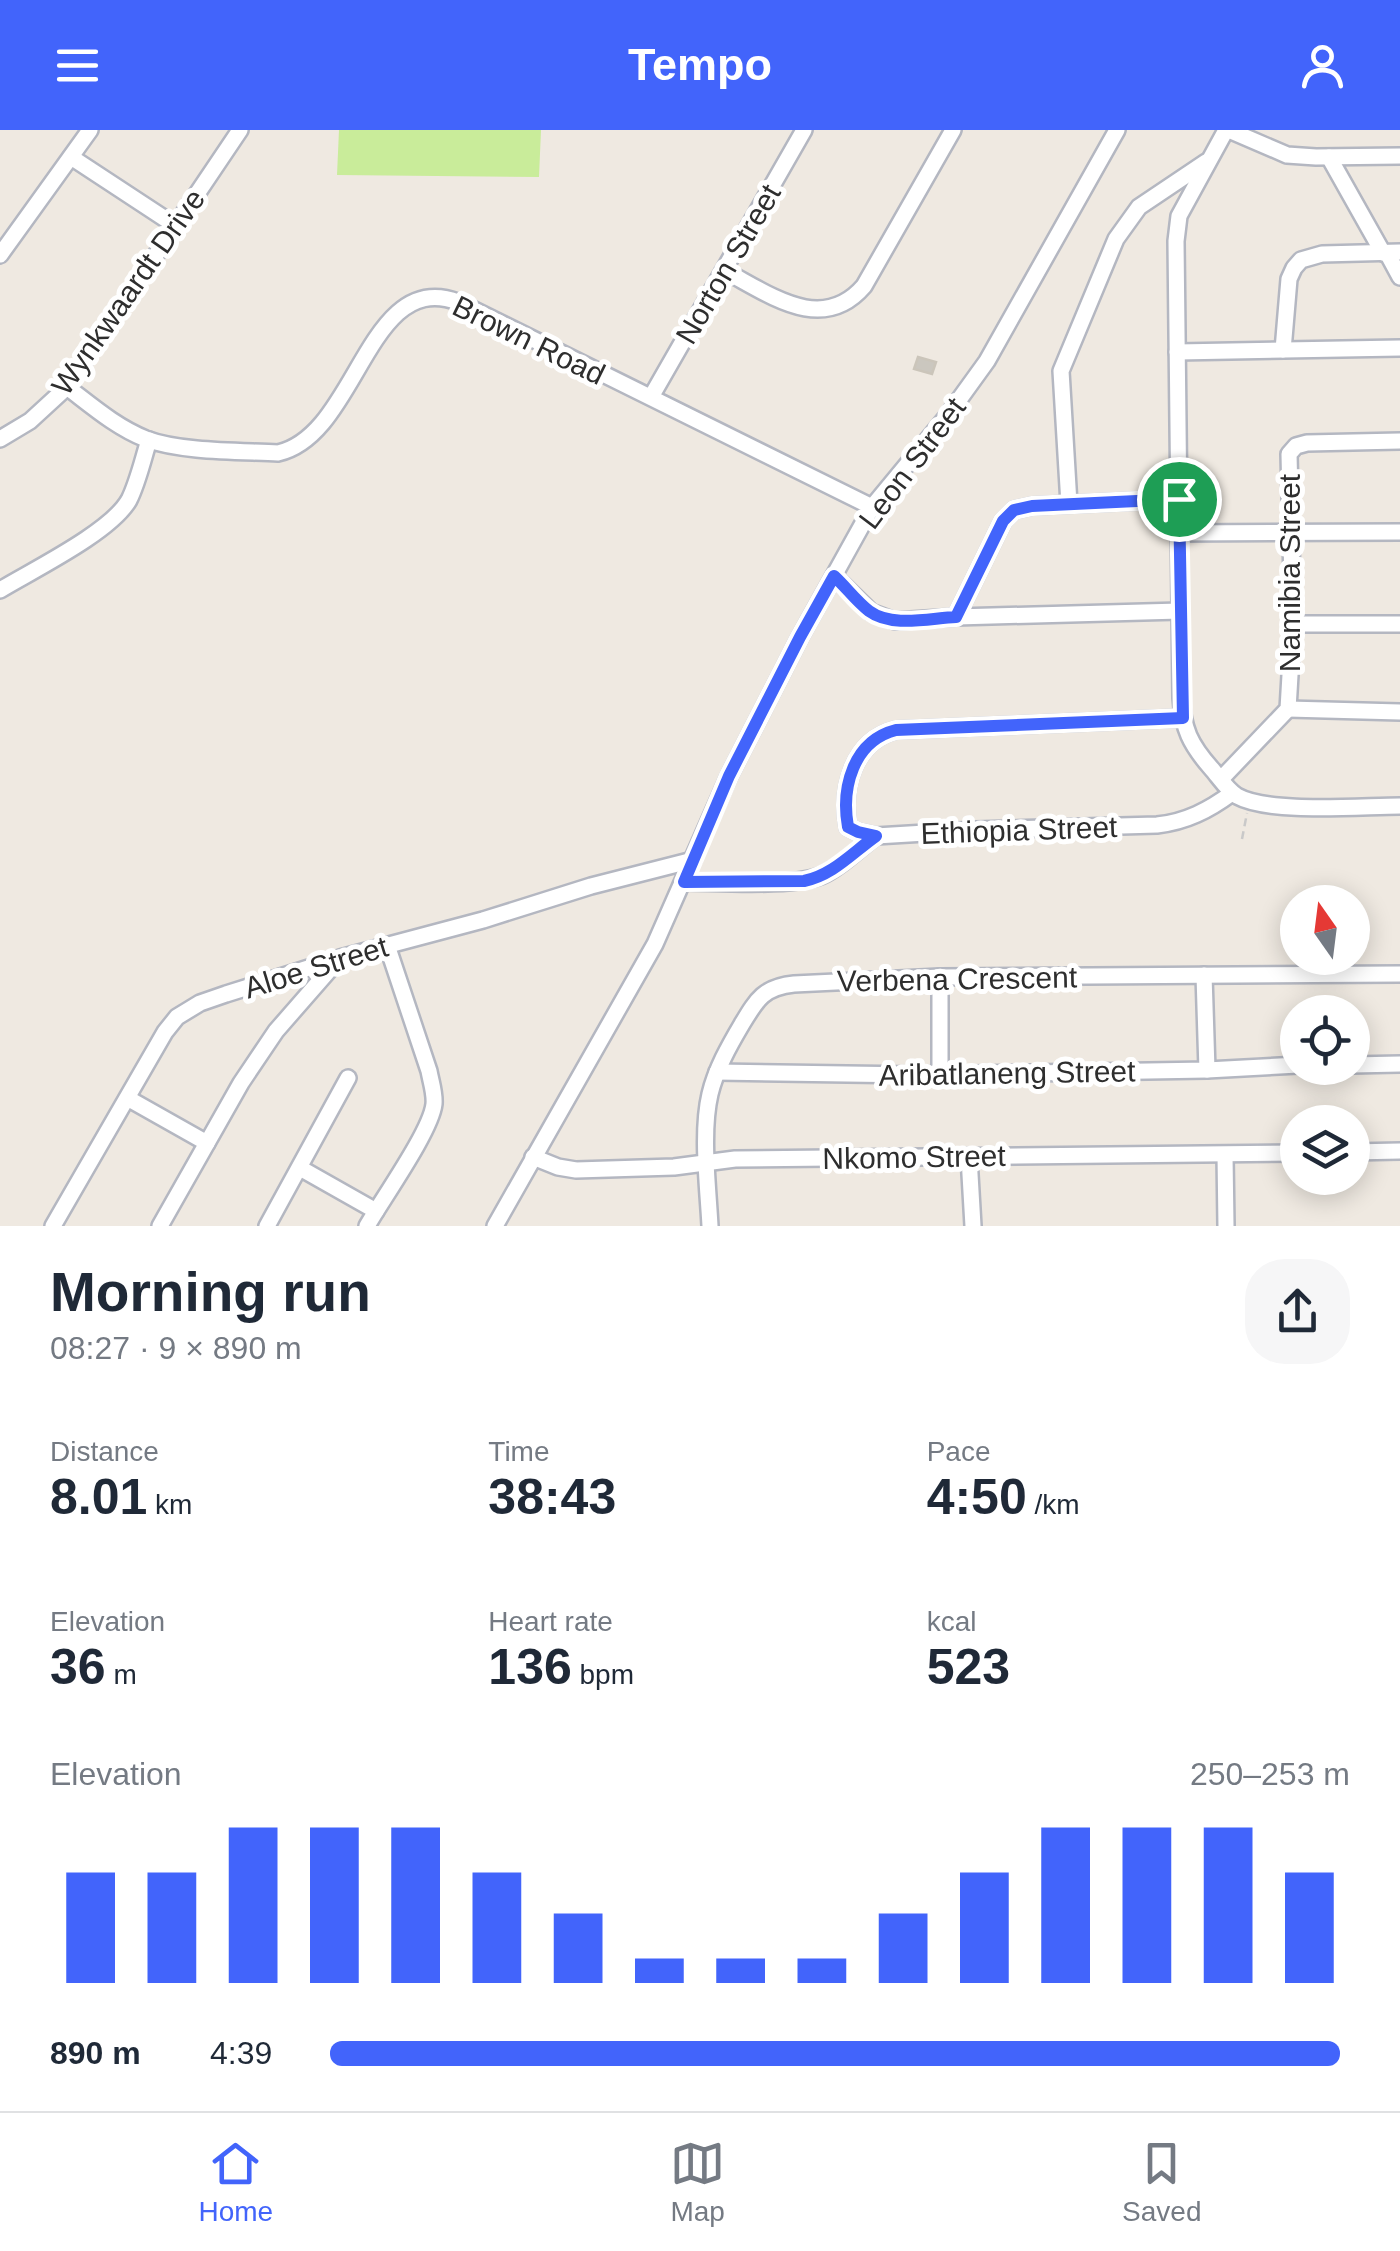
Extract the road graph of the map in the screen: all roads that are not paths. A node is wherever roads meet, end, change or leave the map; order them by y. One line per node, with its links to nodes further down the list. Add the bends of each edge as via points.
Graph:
1 (90, 130): 7 (street)
2 (240, 130): 11 (street, Wynkwaardt Drive)
3 (804, 130): 14 (street, Norton Street)
4 (954, 130): 14 (street, via 852,297 805,310)
5 (1117, 130): 26 (street, Leon Street, via 988,361)
6 (1228, 130): 9 (street, via 1286,155); 10 (street)
7 (72, 156): 11 (street); 13 (street)
8 (1400, 156): 9 (street)
9 (1329, 157): 12 (street)
10 (1210, 158): 18 (street, via 1177,226); 25 (street, via 1139,207 1116,239 1062,371)
11 (176, 226): 19 (street, Wynkwaardt Drive)
12 (1390, 252): 15 (street); 17 (street, via 1301,260 1289,279)
13 (0, 255)
14 (724, 271): 20 (street, Norton Street)
15 (1400, 277)
16 (1400, 348): 17 (street)
17 (1283, 350): 18 (street)
18 (1177, 352): 24 (street)
19 (67, 387): 21 (street, Wynkwaardt Drive); 22 (street, Brown Road)
20 (651, 398): 22 (street, Brown Road, via 458,302 432,297 394,313 336,405 296,448 278,453); 26 (street, Brown Road)
21 (0, 440)
22 (149, 440): 31 (street, via 128,502 115,518)
23 (1400, 441): 27 (street, Namibia Street, via 1296,446 1288,462)
24 (1179, 499): 25 (street); 29 (street)
25 (1069, 504): 33 (street, via 1008,514)
26 (872, 507): 30 (street, Leon Street)
27 (1290, 532): 28 (street); 29 (street); 34 (street, Namibia Street)
28 (1400, 532)
29 (1180, 533): 32 (street)
30 (834, 576): 33 (street, via 881,617); 43 (street, Leon Street, via 729,776)
31 (0, 590)
32 (1180, 610): 33 (street); 38 (street)
33 (956, 617)
34 (1293, 624): 35 (street); 36 (street, Namibia Street)
35 (1400, 624)
36 (1288, 709): 37 (street); 39 (street, Namibia Street)
37 (1400, 712)
38 (1183, 718): 39 (street, via 1192,744); 42 (street, Ethiopia Street, via 883,733 856,761 845,796 848,827)
39 (1221, 779): 40 (street)
40 (1232, 793): 41 (street, via 1271,806); 42 (street, Ethiopia Street, via 1170,824)
41 (1400, 806)
42 (876, 836): 44 (street, via 815,879)
43 (693, 860): 44 (street, Leon Street); 45 (street, Aloe Street)
44 (684, 882): 63 (street, Leon Street)
45 (387, 945): 46 (street, Aloe Street); 67 (street, via 434,1107)
46 (340, 958): 57 (street, Aloe Street, via 200,1003 177,1017); 58 (street, via 276,1031)
47 (1400, 974): 48 (street, Verbena Crescent)
48 (1204, 975): 49 (street, Verbena Crescent); 53 (street)
49 (940, 977): 54 (street, Verbena Crescent, via 771,988 746,1017); 55 (street)
50 (1400, 1064): 51 (street)
51 (1370, 1065)
52 (1280, 1066): 53 (street, Aribatlaneng Street)
53 (1207, 1070): 55 (street, Aribatlaneng Street)
54 (717, 1072): 55 (street, Aribatlaneng Street); 65 (street, Verbena Crescent, via 707,1116)
55 (940, 1075)
56 (348, 1078): 66 (street)
57 (129, 1098): 58 (street); 68 (street, Aloe Street)
58 (207, 1143): 69 (street)
59 (1370, 1152): 60 (street)
60 (1400, 1152)
61 (1280, 1153): 62 (street, Nkomo Street)
62 (1225, 1154): 64 (street, Nkomo Street); 74 (street)
63 (533, 1157): 65 (street, Nkomo Street, via 576,1170); 71 (street, Leon Street)
64 (969, 1157): 65 (street, Nkomo Street); 73 (street)
65 (707, 1163): 72 (street, Verbena Crescent)
66 (300, 1168): 67 (street); 70 (street)
67 (372, 1218)
68 (53, 1226)
69 (160, 1226)
70 (267, 1226)
71 (495, 1226)
72 (710, 1226)
73 (973, 1226)
74 (1226, 1226)

